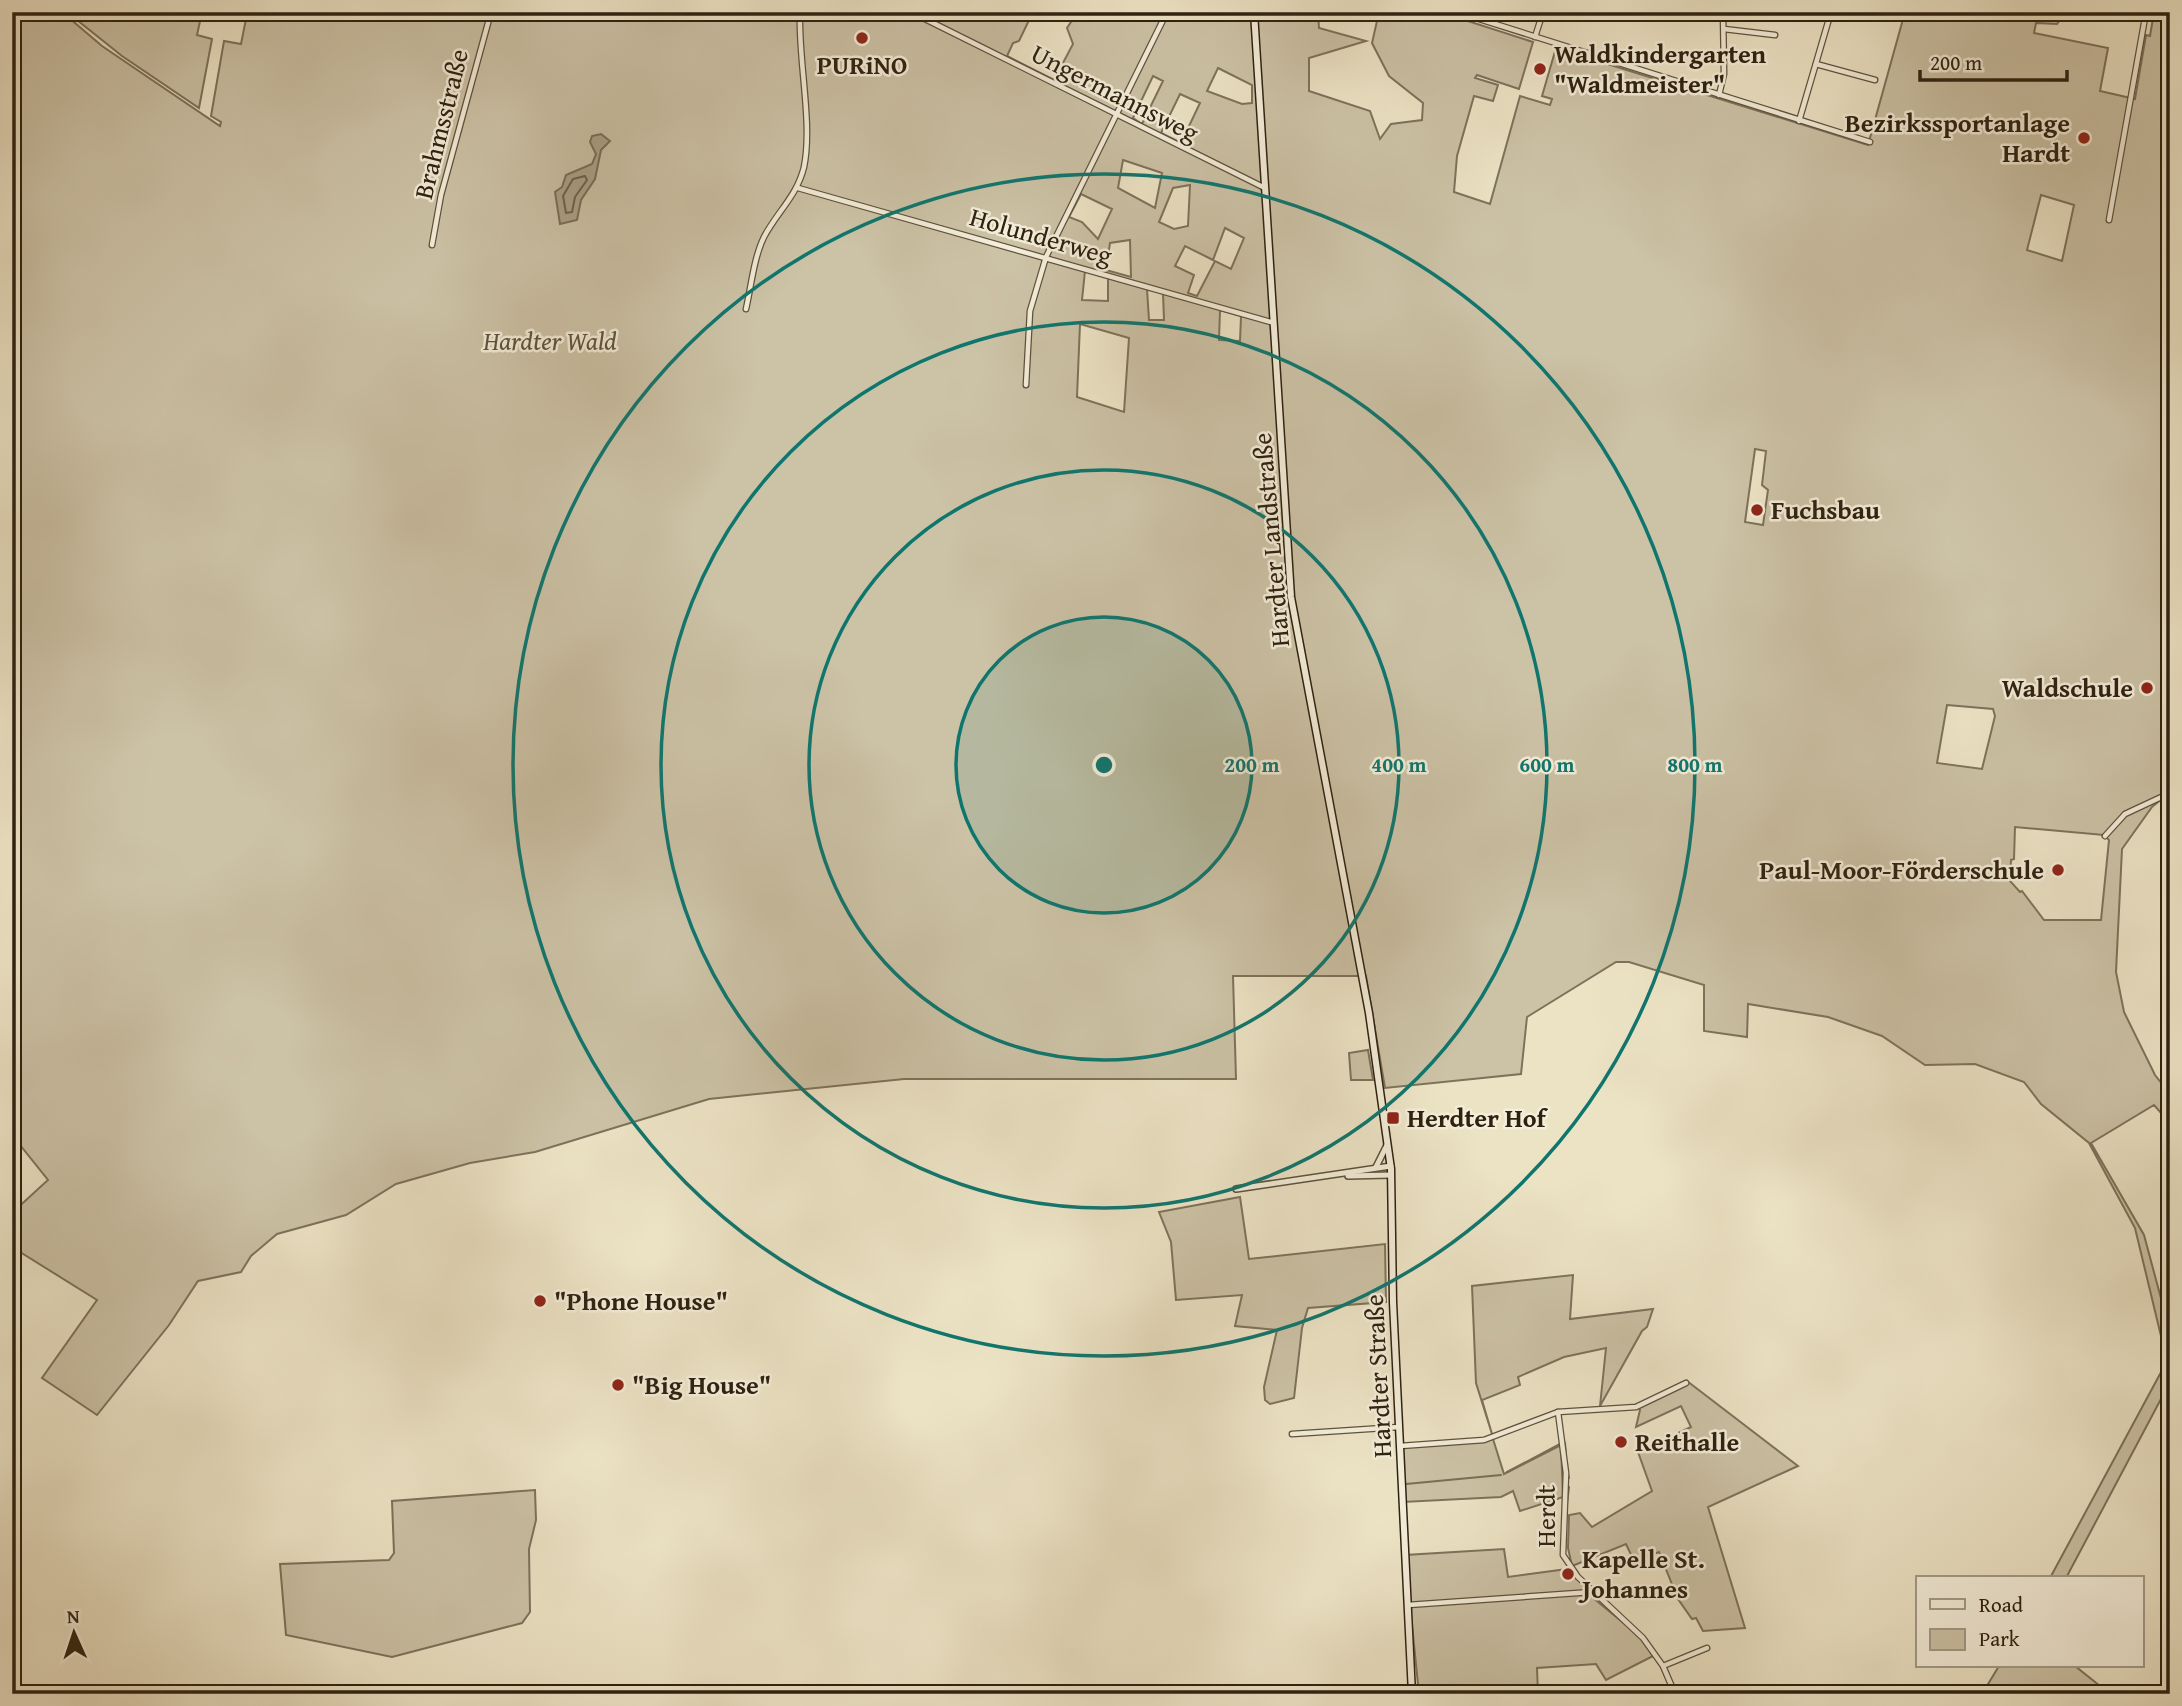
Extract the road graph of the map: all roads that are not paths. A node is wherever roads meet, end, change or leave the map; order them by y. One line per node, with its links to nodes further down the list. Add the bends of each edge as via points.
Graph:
1 (491, 12): 23 (street, Brahmsstraße, via 441,195)
2 (800, 12): 20 (street, via 807,143)
3 (911, 12): 17 (street, Ungermannsweg)
4 (1167, 12): 17 (street)
5 (1254, 12): 21 (main road, Hardter Landstraße)
6 (1457, 12): 13 (street)
7 (1543, 12): 13 (street)
8 (1723, 12): 11 (street)
9 (1831, 12): 14 (street)
10 (2146, 12): 22 (street)
11 (1724, 29): 12 (street); 16 (street)
12 (1775, 35)
13 (1535, 37): 16 (street)
14 (1816, 64): 15 (street); 18 (street)
15 (1875, 80)
16 (1719, 95): 18 (street)
17 (1116, 115): 21 (street, Ungermannsweg); 24 (street)
18 (1799, 121): 19 (street)
19 (1871, 142)
20 (798, 188): 24 (street, Holunderweg); 25 (street, via 764,237)
21 (1265, 188): 26 (main road, Hardter Landstraße)
22 (2109, 220)
23 (432, 246)
24 (1045, 257): 26 (street, Holunderweg); 27 (street, via 1030,311)
25 (746, 309)
26 (1274, 323): 30 (main road, Hardter Landstraße, via 1293,610)
27 (1026, 385)
28 (2170, 793): 29 (street, via 2125,814)
29 (2105, 836)
30 (1376, 1057): 31 (main road, Hardter Straße)
31 (1388, 1142): 32 (main road, Hardter Straße); 33 (street)
32 (1391, 1166): 33 (street); 35 (main road, Hardter Straße)
33 (1376, 1167): 34 (street)
34 (1338, 1175): 35 (street); 36 (street)
35 (1391, 1175): 39 (main road, Hardter Straße)
36 (1236, 1189)
37 (1686, 1383): 38 (street, via 1636,1407)
38 (1558, 1412): 41 (street, via 1484,1440); 42 (street, Herdt, via 1566,1473 1563,1555 1568,1567)
39 (1399, 1427): 40 (street); 41 (main road, Hardter Straße)
40 (1292, 1434)
41 (1400, 1447): 43 (main road, Hardter Straße)
42 (1592, 1591): 43 (street); 45 (street, Herdt, via 1643,1638)
43 (1408, 1605): 46 (main road, Hardter Straße)
44 (1707, 1648): 45 (street)
45 (1663, 1666): 47 (street, Herdt)
46 (1412, 1694)
47 (1675, 1694)

